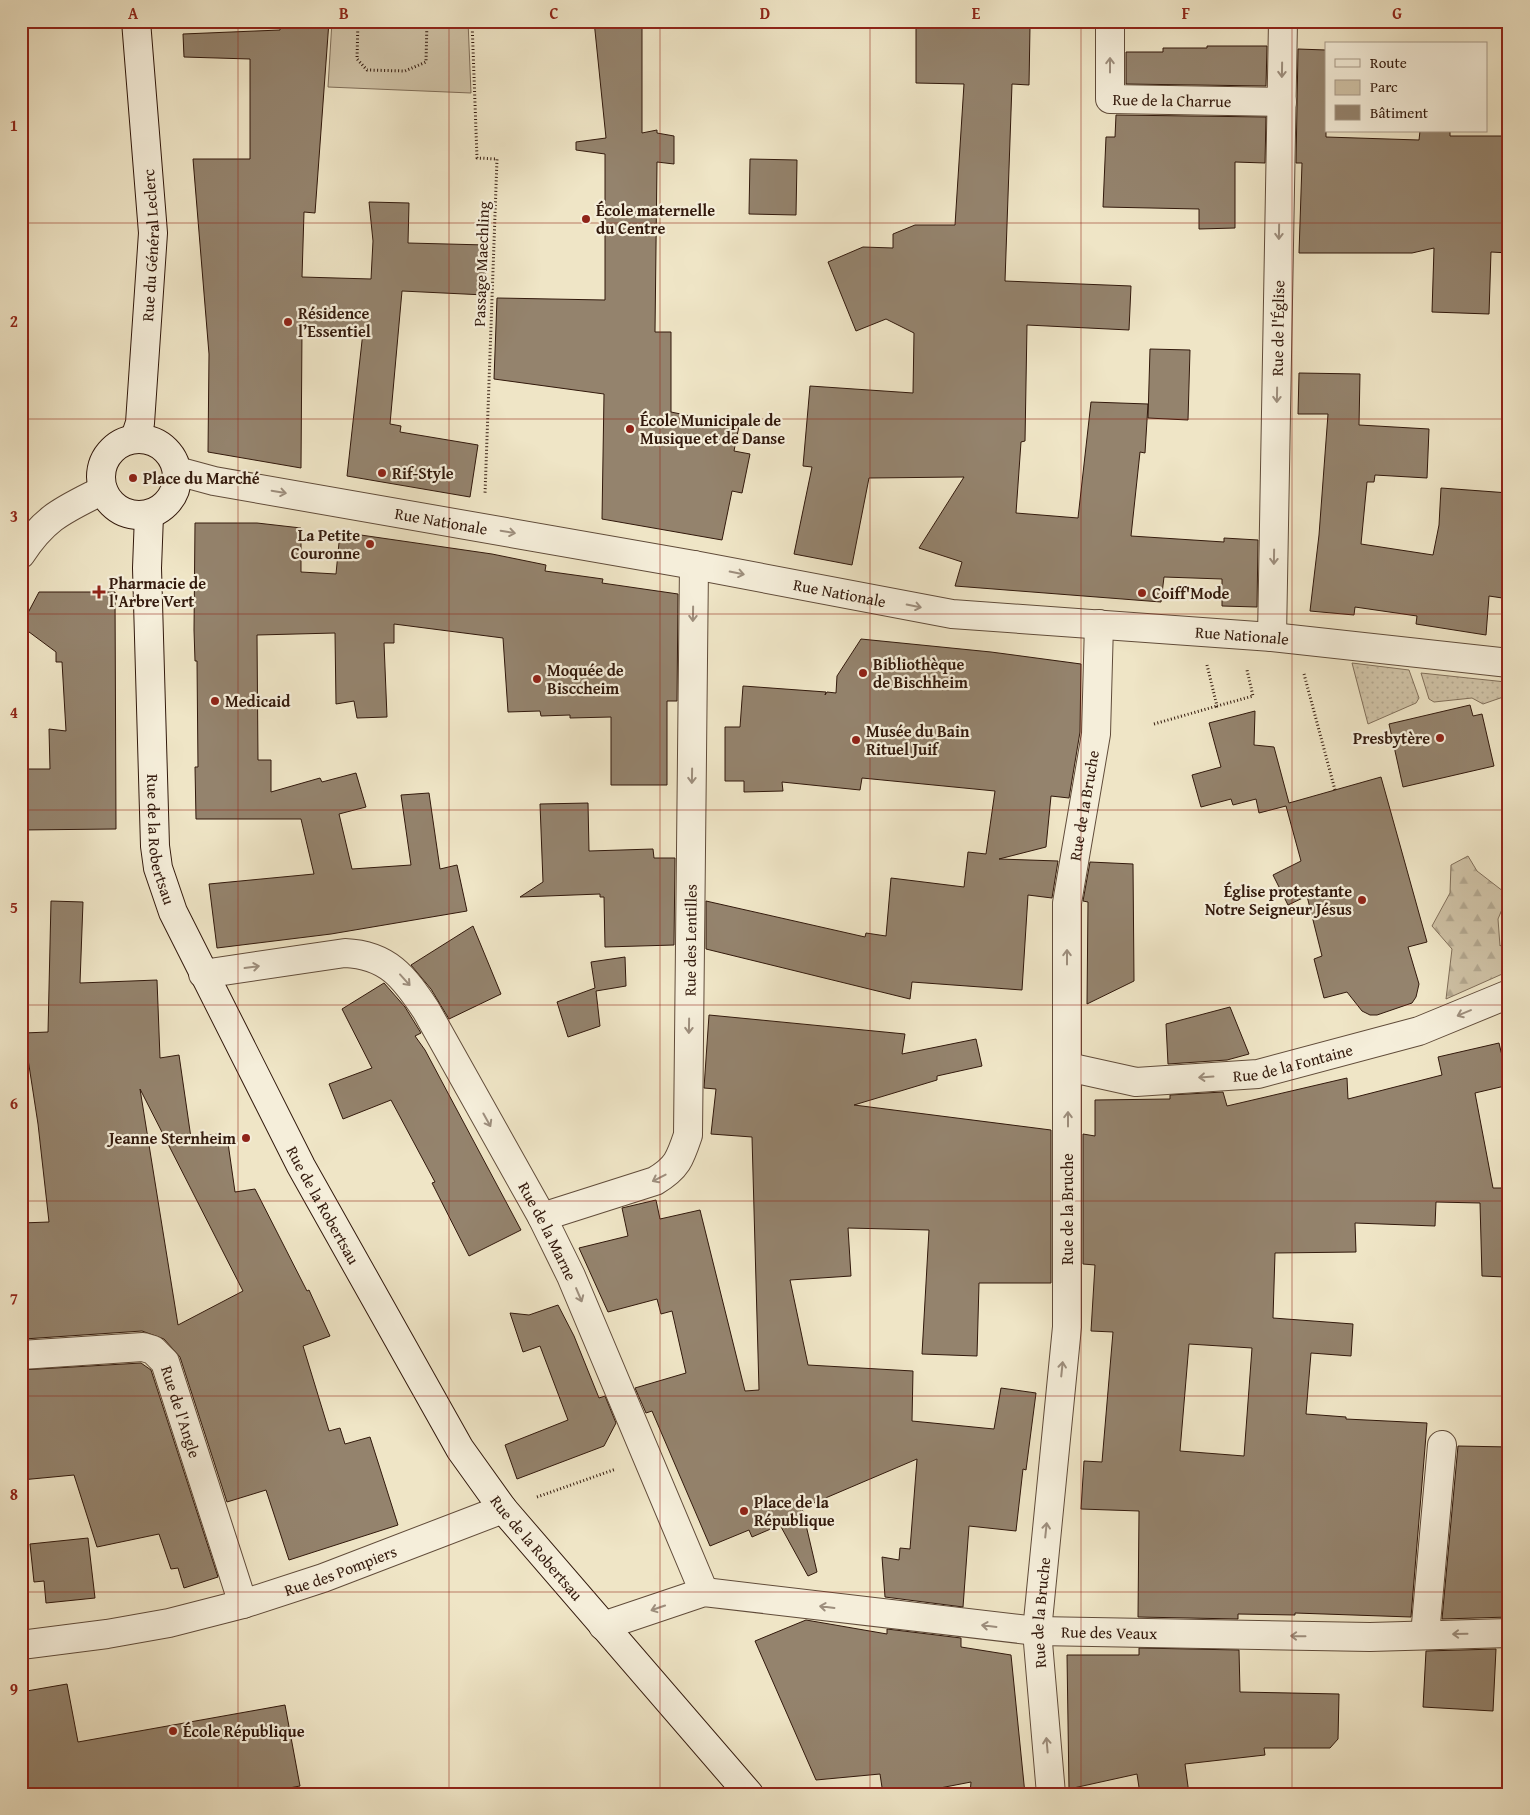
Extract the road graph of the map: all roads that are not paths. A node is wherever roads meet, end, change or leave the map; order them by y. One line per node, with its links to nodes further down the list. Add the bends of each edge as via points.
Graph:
1 (136, 21): 5 (street, Rue du Général Leclerc, via 152,233 140,423)
2 (1110, 21): 4 (street, Rue de la Charrue, one-way to 2, via 1110,100)
3 (1283, 21): 4 (street, Rue de l'Église, one-way to 4)
4 (1282, 102): 13 (street, Rue de l'Église, one-way to 13)
5 (135, 438): 6 (street, via 153,441 164,449); 7 (street, via 108,454 102,466)
6 (177, 471): 8 (street, via 174,493 163,507); 11 (street, Rue Nationale, one-way to 11, via 214,481)
7 (103, 490): 8 (street, via 116,508 126,514); 9 (street, via 60,512)
8 (149, 514): 15 (street, Rue de la Robertsau, via 148,578 158,868 173,912)
9 (32, 520): 10 (street)
10 (21, 554)
11 (694, 565): 12 (street, Rue Nationale, one-way to 12, via 952,614); 18 (street, Rue des Lentilles, one-way to 18, via 688,1135 672,1171 655,1181)
12 (1099, 624): 13 (street, Rue Nationale); 17 (street, Rue de la Bruche, one-way to 12, via 1067,902 1096,734)
13 (1284, 638): 14 (street, Rue Nationale)
14 (1509, 663)
15 (203, 974): 18 (street, Rue de la Marne, one-way to 18, via 345,953 363,954 389,966 410,986 426,1010); 21 (street, Rue de la Robertsau, via 301,1166 367,1286 460,1449)
16 (1509, 994): 17 (street, Rue de la Fontaine, one-way to 17, via 1419,1031 1258,1074 1136,1082)
17 (1068, 1067): 25 (street, Rue de la Bruche, one-way to 17, via 1066,1326)
18 (542, 1217): 22 (street, Rue de la Marne, one-way to 22, via 571,1276)
19 (21, 1355): 23 (street, Rue de l'Angle, via 143,1347 153,1350 164,1362)
20 (1442, 1445): 27 (street)
21 (503, 1509): 23 (street, Rue des Pompiers, via 323,1578); 24 (street, Rue de la Robertsau)
22 (704, 1592): 24 (street, one-way to 24); 25 (street, Rue des Veaux, one-way to 22)
23 (243, 1604): 28 (street, Rue des Pompiers, via 160,1624)
24 (603, 1626): 29 (street, Rue de la Robertsau)
25 (1037, 1631): 27 (street, Rue des Veaux, one-way to 25, via 1370,1637); 30 (street, Rue de la Bruche, one-way to 25)
26 (1509, 1633): 27 (street, Rue des Veaux, one-way to 27)
27 (1425, 1635)
28 (21, 1645)
29 (749, 1794)
30 (1051, 1794)

